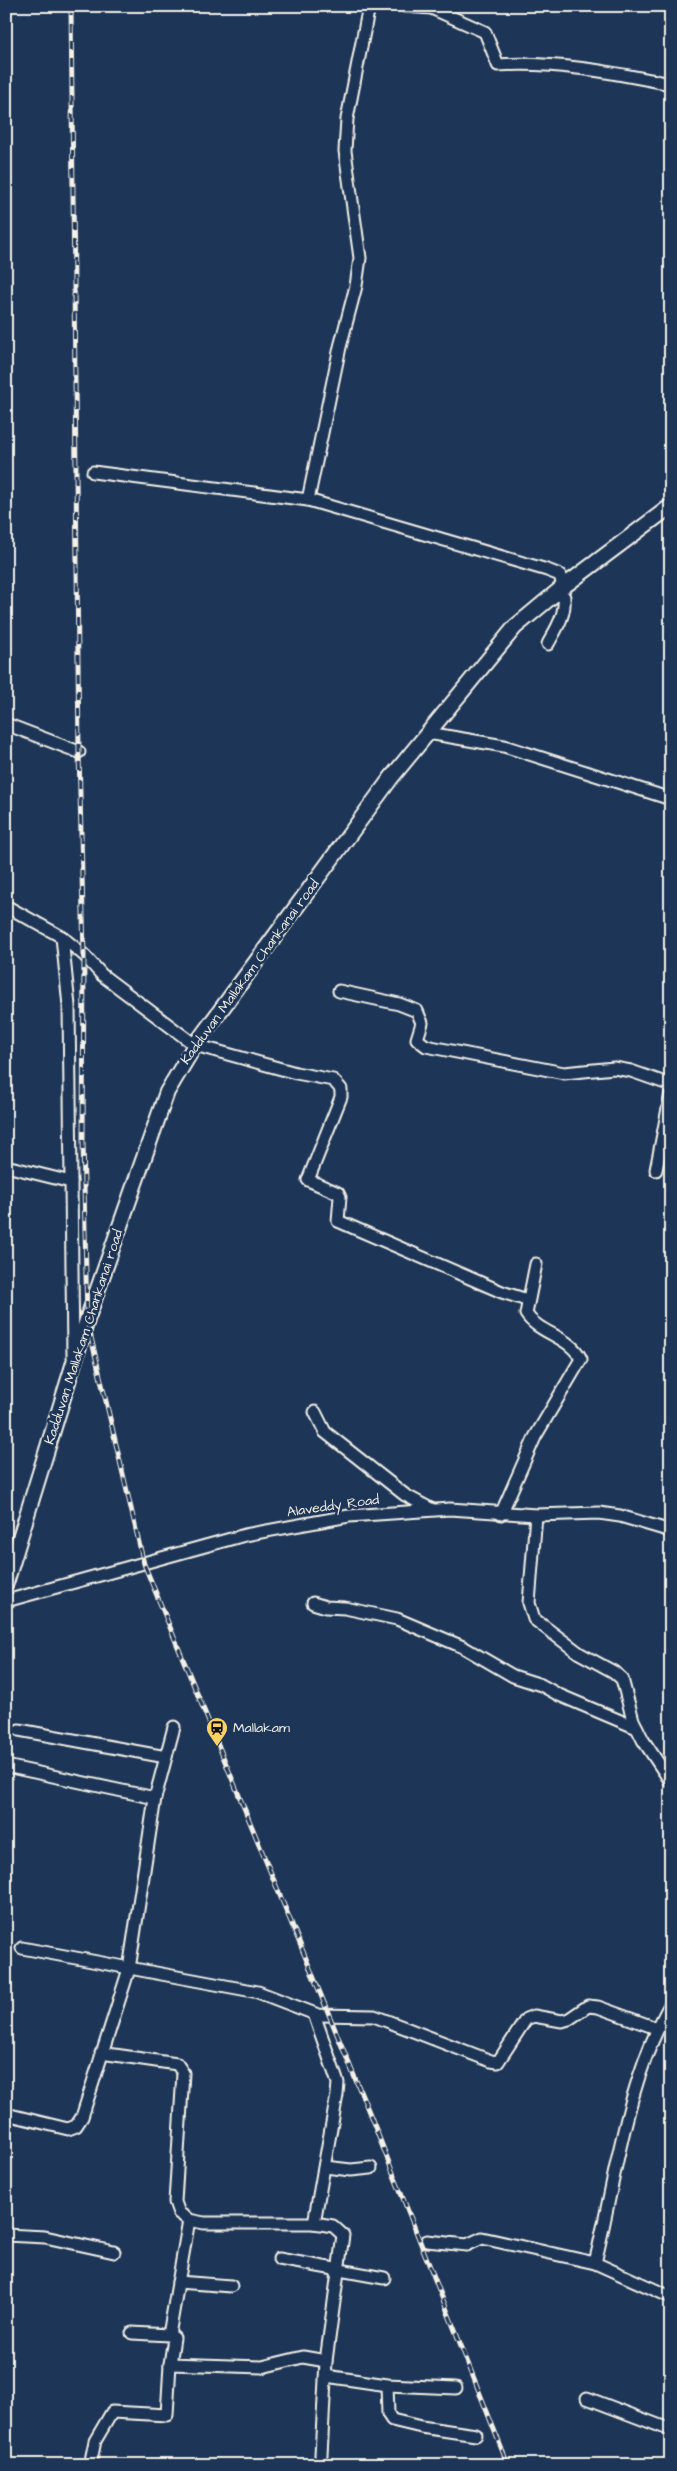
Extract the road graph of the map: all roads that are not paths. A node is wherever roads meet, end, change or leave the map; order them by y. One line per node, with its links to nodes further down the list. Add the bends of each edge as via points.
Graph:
1 (369, 6): 5 (street, via 347,119 345,151 360,258)
2 (404, 6): 3 (street, via 430,8 485,32 498,65 527,63)
3 (671, 84)
4 (93, 472): 5 (street)
5 (308, 500): 7 (street, via 547,570 560,575)
6 (671, 506): 7 (main road, Kadduvan Mallakam Chankanai road)
7 (559, 590): 8 (street, via 565,606); 10 (main road, Kadduvan Mallakam Chankanai road, via 515,628)
8 (548, 644)
9 (6, 724): 11 (street)
10 (428, 733): 12 (street, via 504,746); 16 (main road, Kadduvan Mallakam Chankanai road, via 390,778)
11 (79, 752)
12 (671, 799)
13 (6, 906): 14 (street)
14 (62, 937): 16 (street, via 102,975); 21 (street, via 69,1006)
15 (340, 991): 17 (street, via 417,1011 422,1023 418,1039 426,1046 564,1073 614,1068)
16 (195, 1045): 23 (street, via 333,1080 341,1090 341,1097 308,1180 338,1193 338,1221); 24 (main road, Kadduvan Mallakam Chankanai road, via 167,1092)
17 (671, 1084)
18 (671, 1093): 20 (street)
19 (6, 1166): 21 (street)
20 (656, 1170)
21 (71, 1182): 24 (street)
22 (536, 1264): 23 (street)
23 (527, 1300): 27 (street, via 526,1314 531,1321 571,1345 581,1359 535,1437)
24 (72, 1367): 30 (main road, Kadduvan Mallakam Chankanai road)
25 (315, 1412): 26 (street, via 325,1432 406,1495)
26 (431, 1509): 27 (street, Alaveddy Road); 31 (street, Alaveddy Road, via 349,1516 245,1535)
27 (501, 1514): 28 (street, Alaveddy Road)
28 (536, 1515): 29 (street, Alaveddy Road, via 598,1513); 34 (street, via 529,1603 534,1619 622,1680)
29 (671, 1531)
30 (6, 1583)
31 (6, 1601)
32 (313, 1603): 34 (street, via 397,1619 463,1647 513,1676 542,1684 559,1695)
33 (174, 1727): 36 (street)
34 (637, 1728): 38 (street)
35 (19, 1730): 36 (street)
36 (166, 1757): 39 (street)
37 (6, 1766): 39 (street)
38 (671, 1782)
39 (155, 1798): 41 (street)
40 (22, 1948): 41 (street)
41 (129, 1969): 43 (street, via 258,1992); 45 (street)
42 (671, 2003): 44 (street)
43 (314, 2014): 44 (street, via 374,2016 498,2062 526,2019 534,2016 562,2021 588,2006); 47 (street, via 338,2083)
44 (656, 2028): 55 (street, via 619,2146)
45 (101, 2053): 46 (street, via 82,2117 76,2126 68,2130); 49 (street, via 177,2064 183,2073 175,2202 179,2213)
46 (6, 2114)
47 (325, 2167): 48 (street); 50 (street)
48 (372, 2168)
49 (189, 2220): 50 (street); 58 (street)
50 (314, 2223): 56 (street, via 333,2226 343,2235)
51 (6, 2235): 53 (street, via 45,2237)
52 (427, 2241): 55 (street, via 467,2245 482,2238)
53 (114, 2252)
54 (279, 2259): 56 (street)
55 (595, 2263): 60 (street)
56 (338, 2270): 57 (street); 63 (street)
57 (384, 2278)
58 (178, 2282): 59 (street); 62 (street)
59 (231, 2286)
60 (671, 2297)
61 (132, 2333): 62 (street)
62 (169, 2334): 64 (street, via 174,2338)
63 (326, 2360): 64 (street, via 303,2357 262,2367); 65 (street)
64 (170, 2364): 72 (street, via 167,2415 112,2412 95,2441)
65 (326, 2376): 66 (street); 71 (street)
66 (387, 2385): 67 (street); 70 (street, via 388,2414 392,2420)
67 (456, 2388)
68 (587, 2398): 69 (street)
69 (671, 2430)
70 (476, 2435)
71 (321, 2455)
72 (90, 2465)

